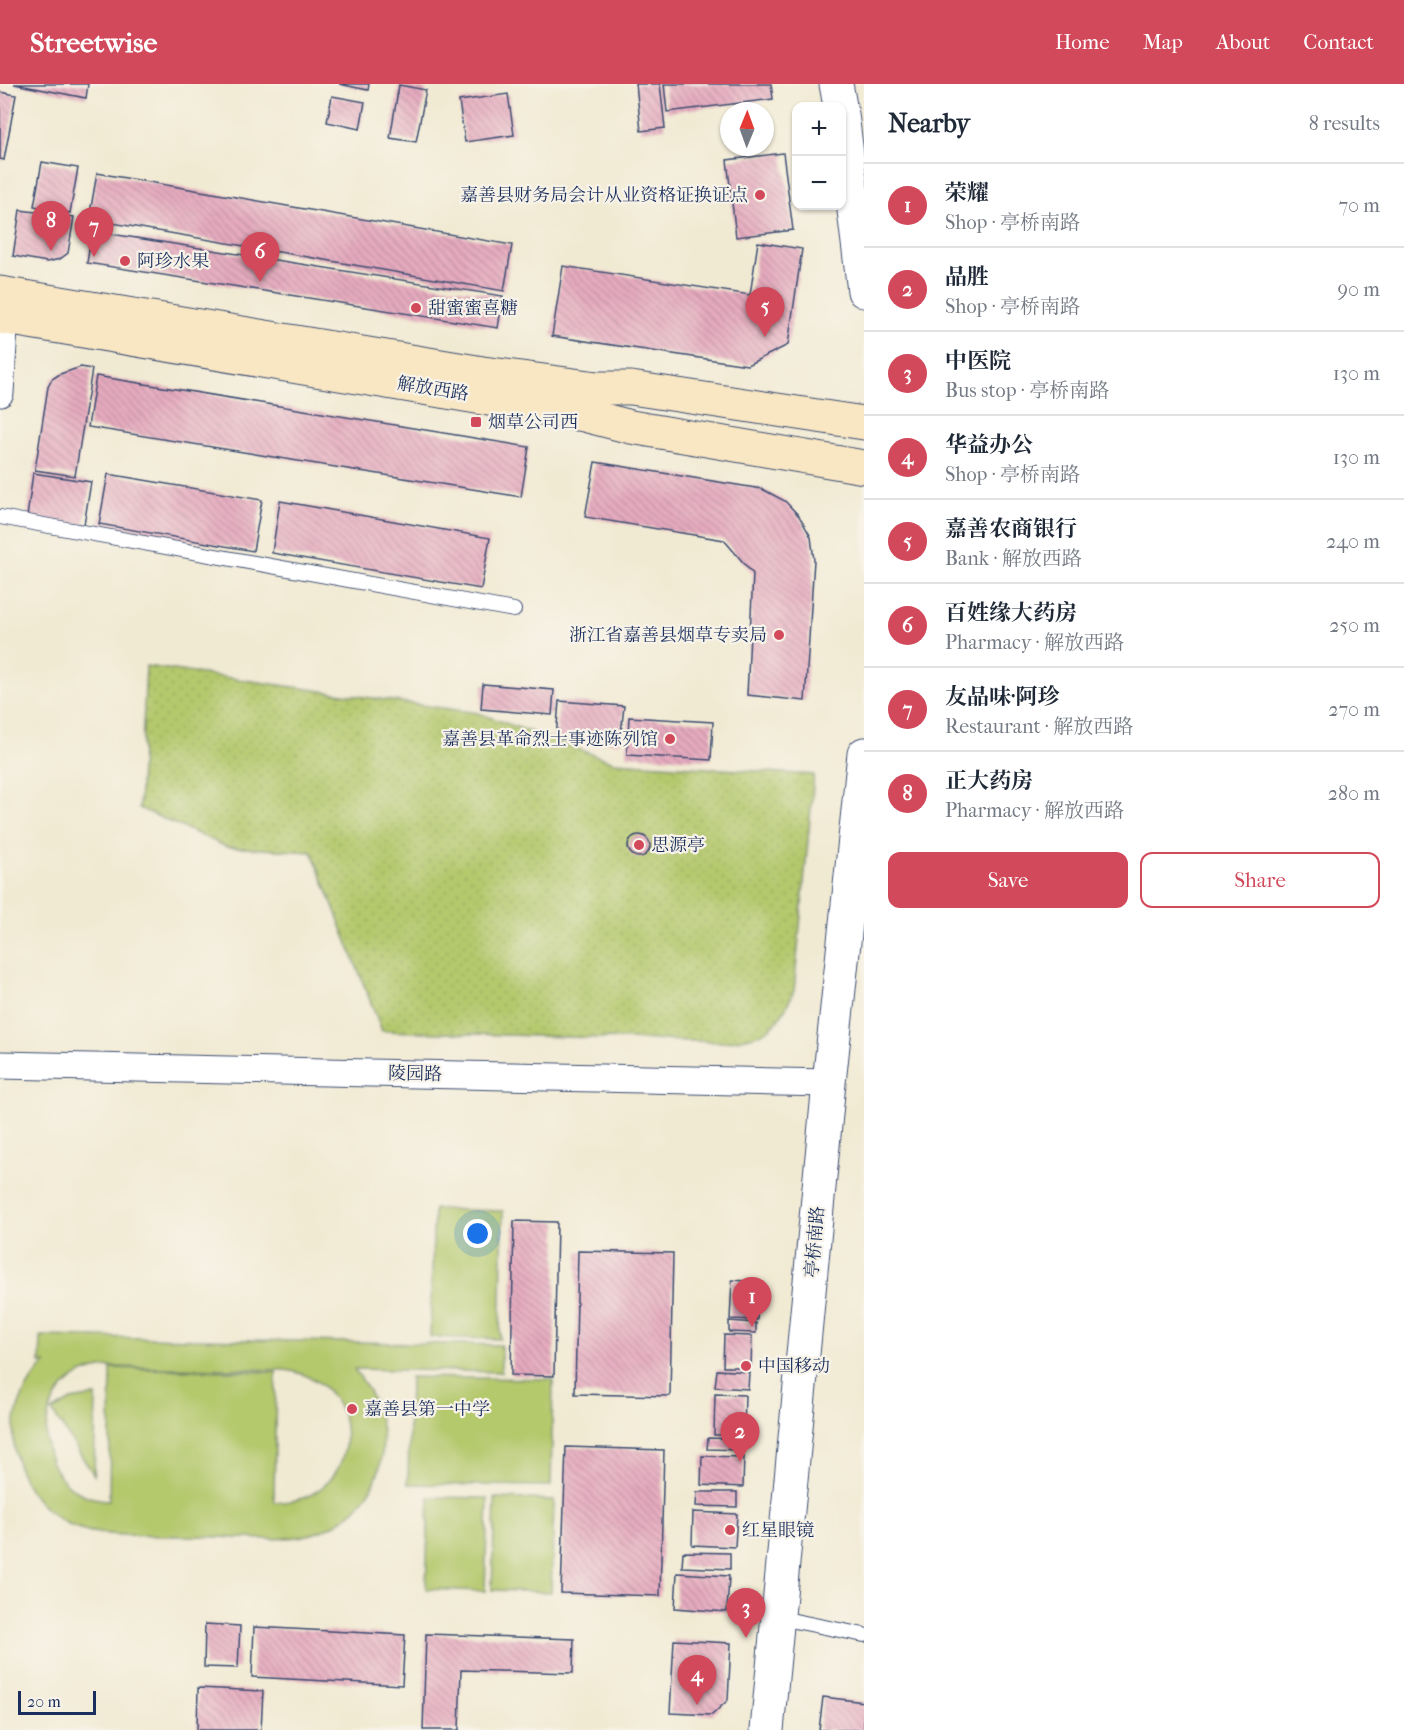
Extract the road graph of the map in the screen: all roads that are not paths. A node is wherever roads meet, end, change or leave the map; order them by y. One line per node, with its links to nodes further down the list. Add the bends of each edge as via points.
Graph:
1 (836, 84): 2 (street)
2 (839, 102)
3 (846, 146): 4 (street)
4 (864, 291)
5 (3, 305): 6 (street); 7 (main road, 解放西路, via 483,373 597,388 631,388); 8 (main road, 解放西路, via 631,427)
6 (0, 393)
7 (864, 423)
8 (864, 467)
9 (0, 517): 10 (lane)
10 (514, 610)
11 (864, 754): 12 (street, 亭桥南路)
12 (856, 922): 14 (street, 亭桥南路)
13 (0, 1065): 14 (street, 陵园路)
14 (829, 1083): 15 (street, 亭桥南路)
15 (780, 1618): 16 (lane); 17 (street, 亭桥南路)
16 (864, 1635)
17 (767, 1730)

